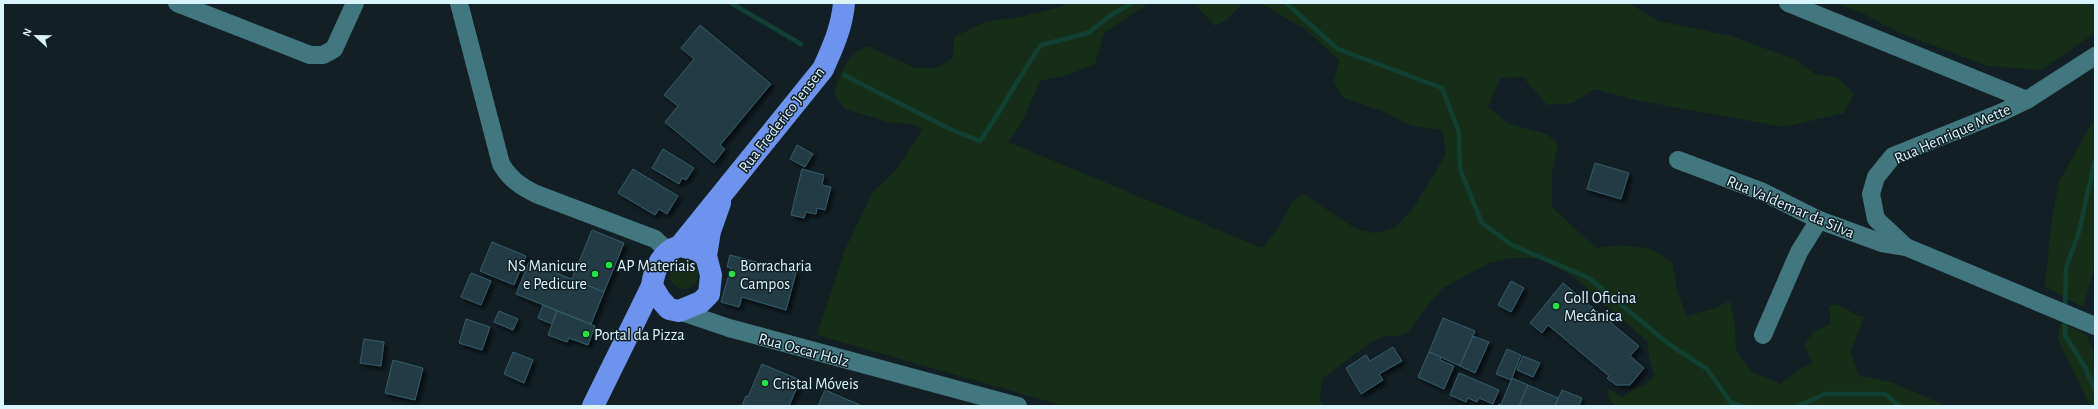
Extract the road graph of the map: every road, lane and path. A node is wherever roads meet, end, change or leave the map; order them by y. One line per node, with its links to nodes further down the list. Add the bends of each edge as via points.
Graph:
1 (177, 3): 2 (street, via 310,55 323,55 334,49)
2 (355, 3)
3 (459, 3): 12 (street, via 501,164 508,176 518,185 536,194)
4 (844, 3): 9 (main road, Rua Frederico Jensen, via 836,40 823,69)
5 (1788, 3): 7 (street)
6 (2095, 56): 7 (street, Rua Henrique Mette)
7 (2027, 100): 11 (street, Rua Henrique Mette, via 1893,156 1876,177 1871,194 1876,219)
8 (1678, 160): 10 (street, Rua Valdemar da Silva, via 1763,192)
9 (727, 187): 12 (main road, Rua Frederico Jensen); 13 (main road, Rua Frederico Jensen, via 716,211)
10 (1819, 220): 11 (street, Rua Valdemar da Silva, via 1882,242); 19 (street, via 1799,252)
11 (1906, 247): 17 (street, Rua Henrique Mette)
12 (674, 248): 13 (main road, via 697,250); 14 (main road, Rua Frederico Jensen, via 658,264 653,274)
13 (706, 256): 15 (main road, Rua Frederico Jensen, via 711,275)
14 (652, 286): 16 (main road, via 660,299); 20 (main road, Rua Frederico Jensen)
15 (709, 294): 16 (main road, Rua Frederico Jensen, via 701,302); 18 (street, Rua Oscar Holz, via 709,310)
16 (674, 310): 18 (street, Rua Oscar Holz); 20 (main road, Rua Frederico Jensen, via 653,316 637,328)
17 (2095, 326)
18 (729, 328): 22 (street, Rua Oscar Holz)
19 (1763, 335)
20 (619, 350): 21 (main road, Rua Frederico Jensen)
21 (593, 406)
22 (1018, 406)

